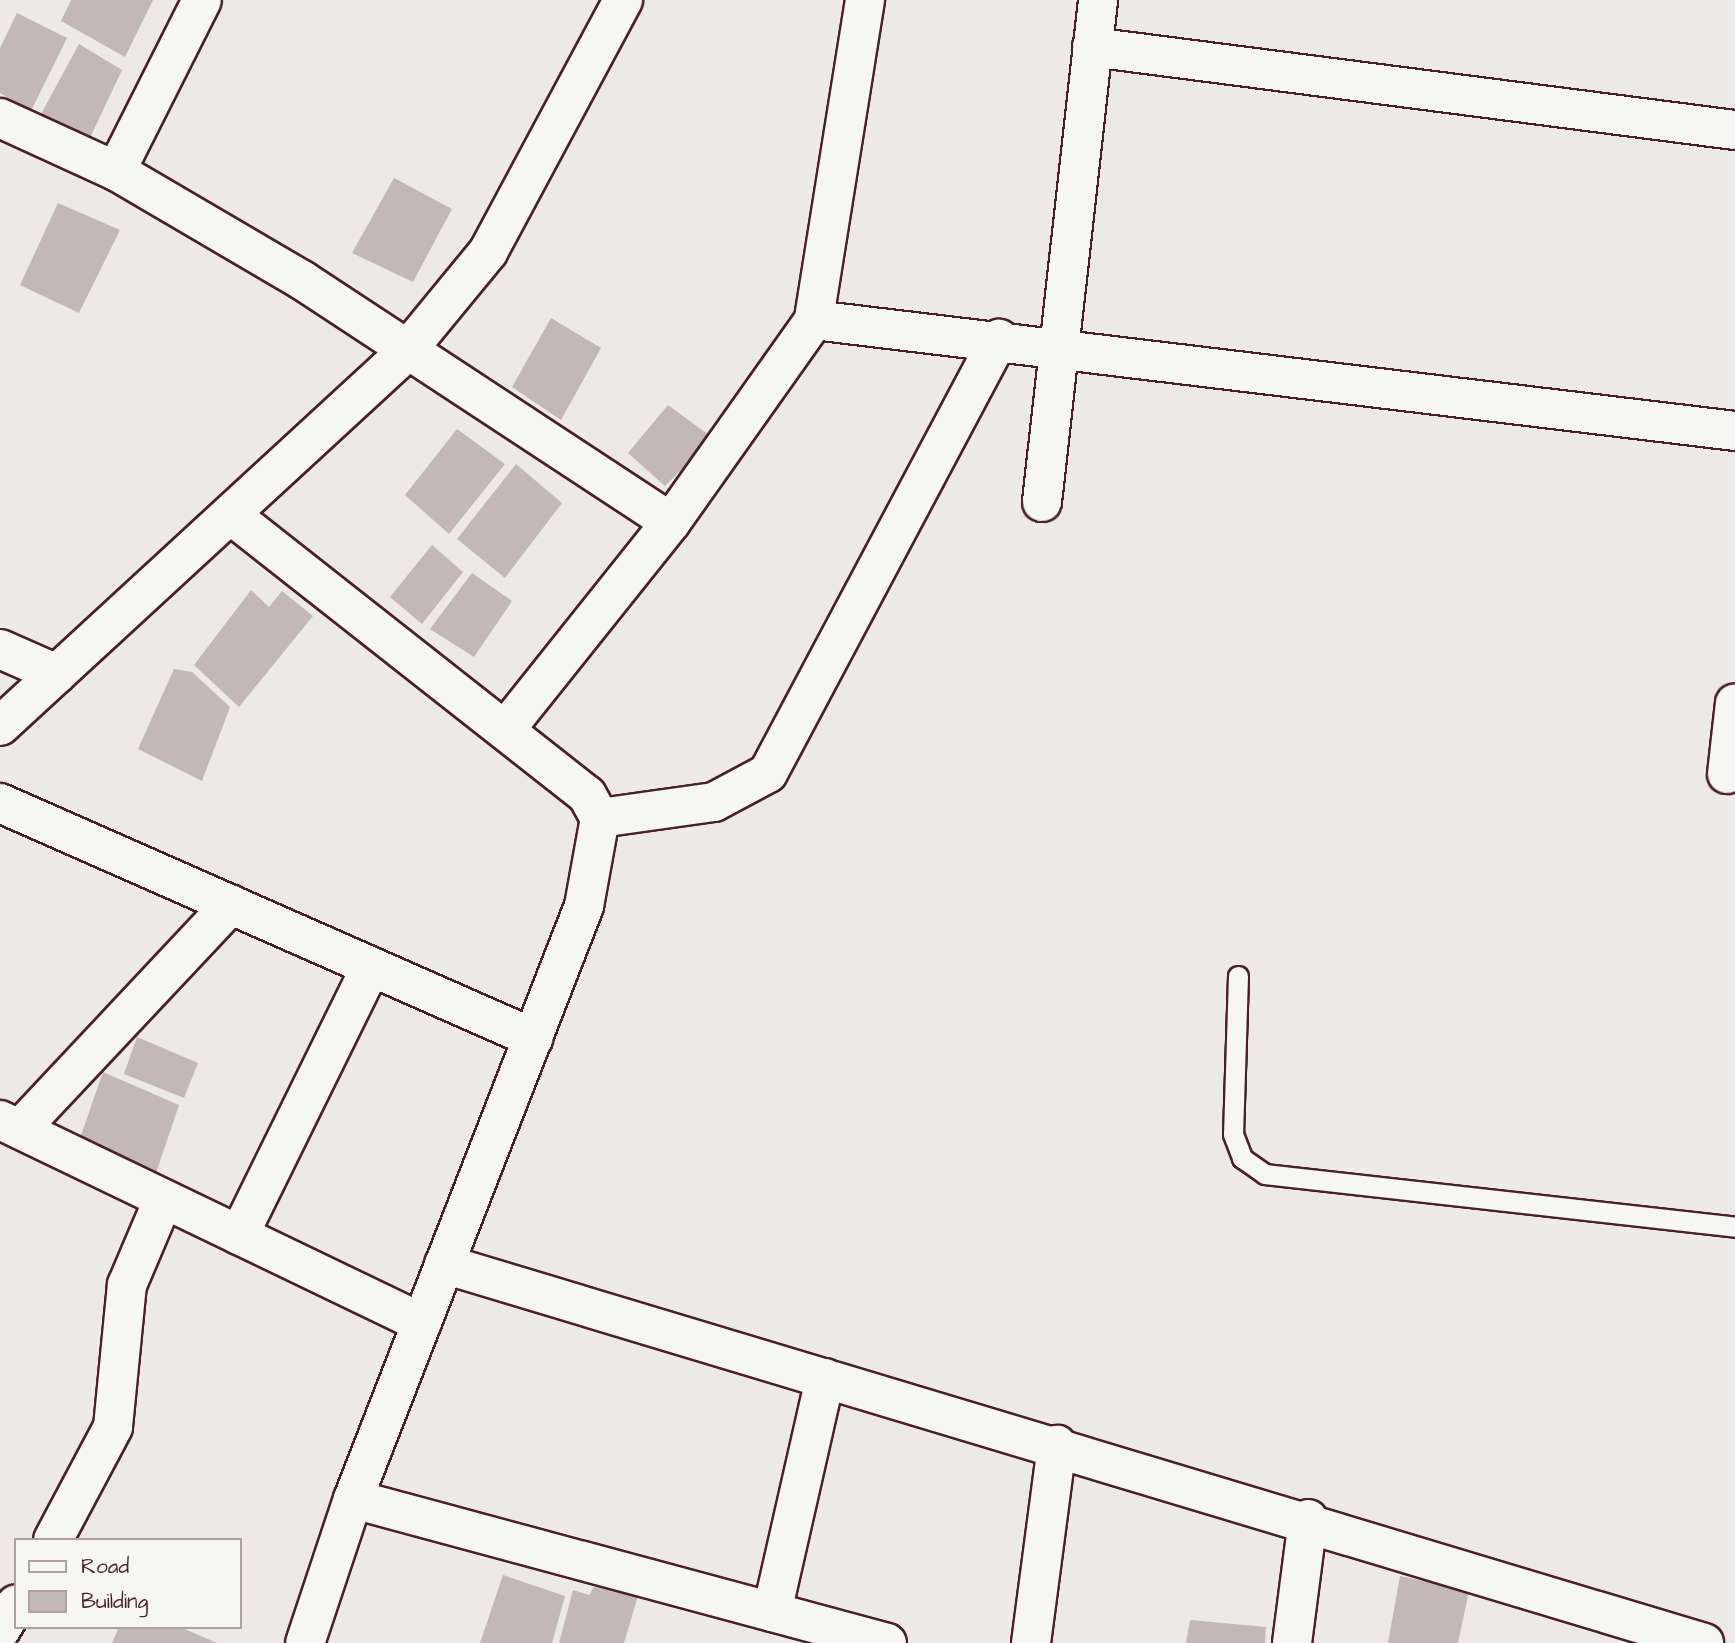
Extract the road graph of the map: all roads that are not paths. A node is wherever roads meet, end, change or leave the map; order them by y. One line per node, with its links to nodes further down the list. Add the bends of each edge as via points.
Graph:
1 (202, 0): 8 (street)
2 (623, 0): 12 (street, via 488,252)
3 (865, 0): 9 (street)
4 (1098, 0): 5 (street)
5 (1092, 47): 7 (street); 11 (street)
6 (0, 118): 8 (street)
7 (1735, 130)
8 (116, 171): 12 (street, via 302,280)
9 (814, 320): 10 (street); 16 (street)
10 (999, 339): 11 (street); 24 (street, via 768,773 714,802)
11 (1059, 346): 13 (street); 14 (street)
12 (405, 353): 15 (street); 16 (street)
13 (1735, 431)
14 (1042, 502)
15 (231, 515): 18 (street); 21 (street)
16 (671, 522): 21 (street)
17 (0, 649): 18 (street)
18 (57, 674): 20 (street)
19 (1735, 703): 22 (street)
20 (0, 726)
21 (505, 730): 24 (street, via 587,795)
22 (1727, 774)
23 (0, 803): 25 (street)
24 (600, 818): 28 (street, via 584,906)
25 (231, 904): 26 (street); 29 (street)
26 (371, 967): 28 (street); 32 (street)
27 (1238, 976): 31 (lane, via 1233,1134 1242,1158 1265,1174)
28 (533, 1038): 33 (street)
29 (10, 1125): 30 (street)
30 (163, 1200): 32 (street); 39 (street, via 127,1284 113,1427)
31 (1735, 1227)
32 (239, 1235): 34 (street)
33 (444, 1264): 34 (street); 35 (street)
34 (422, 1322): 37 (street)
35 (825, 1378): 36 (street); 41 (street)
36 (1057, 1445): 38 (street); 45 (street)
37 (353, 1499): 41 (street); 43 (street)
38 (1308, 1519): 46 (street); 47 (street)
39 (54, 1538)
40 (14, 1607): 42 (street)
41 (772, 1612): 44 (street)
42 (0, 1631)
43 (305, 1643)
44 (887, 1643)
45 (1031, 1643)
46 (1292, 1643)
47 (1704, 1643)

